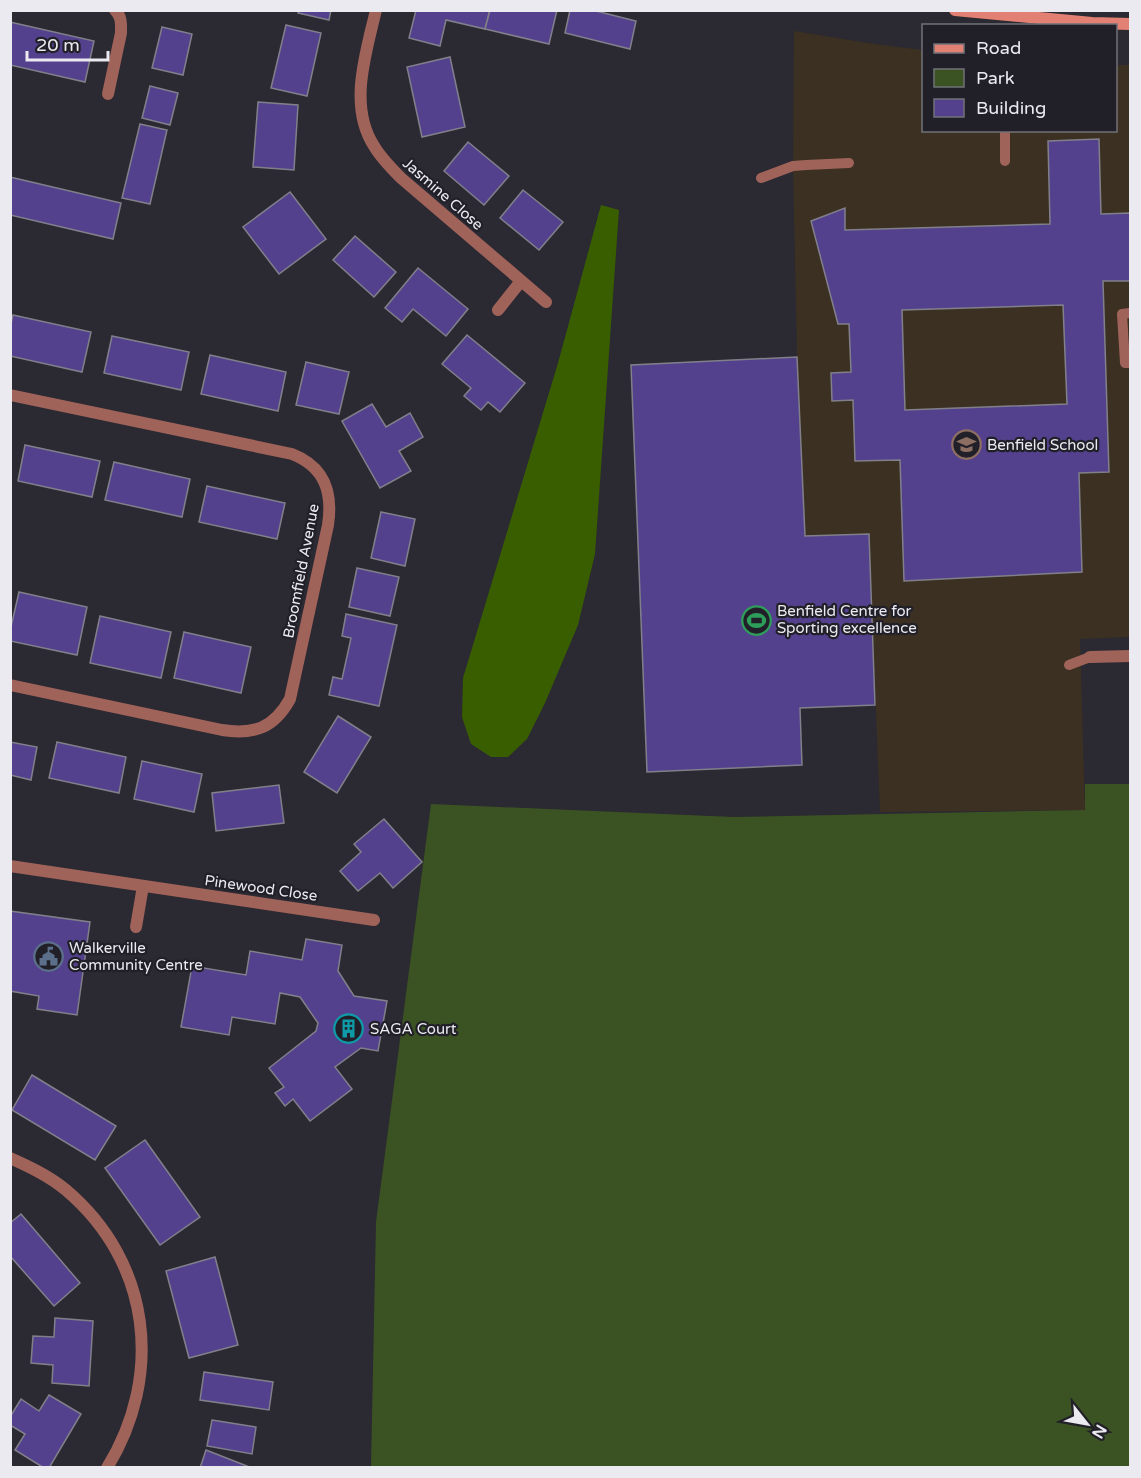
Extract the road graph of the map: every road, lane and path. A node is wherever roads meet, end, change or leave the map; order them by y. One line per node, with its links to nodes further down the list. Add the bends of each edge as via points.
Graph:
1 (376, 10): 11 (street, Jasmine Close, via 361,81 361,108 373,145 401,178)
2 (955, 10): 4 (street)
3 (119, 12): 6 (street, via 121,33)
4 (1003, 21): 5 (street)
5 (1131, 24)
6 (108, 94)
7 (1005, 132): 8 (lane)
8 (1005, 161)
9 (849, 163): 10 (lane, via 793,166)
10 (761, 178)
11 (521, 281): 12 (street, Jasmine Close); 13 (street)
12 (546, 302)
13 (498, 310)
14 (1131, 314): 15 (lane, via 1122,314 1125,363)
15 (1131, 363)
16 (10, 395): 20 (street, Broomfield Avenue, via 292,454 308,462 323,478 330,496 328,525 290,699 272,721 248,732 222,730)
17 (1131, 656): 18 (street)
18 (1090, 657): 19 (lane)
19 (1069, 665)
20 (10, 686)
21 (10, 866): 22 (street, Pinewood Close)
22 (143, 886): 23 (street, Pinewood Close); 24 (street)
23 (374, 920)
24 (136, 927)
25 (10, 1158): 26 (street, via 66,1190 110,1239 129,1277 140,1320 141,1369 131,1418)
26 (107, 1467)

